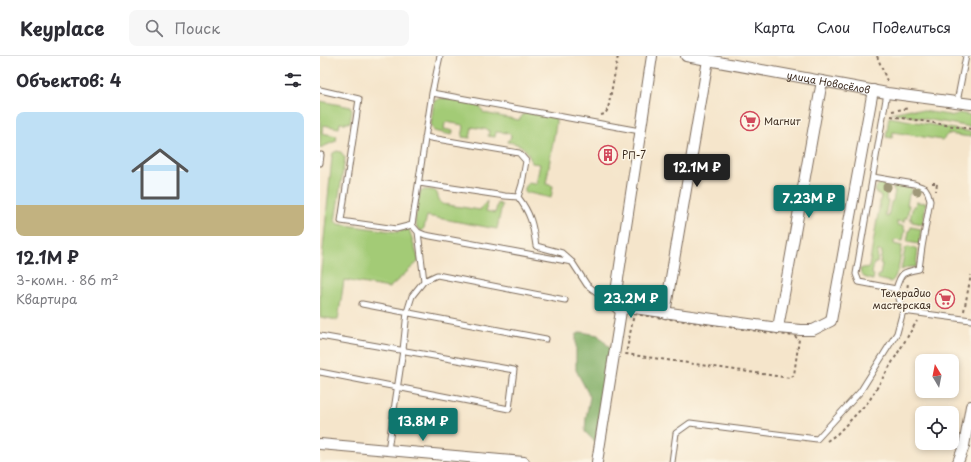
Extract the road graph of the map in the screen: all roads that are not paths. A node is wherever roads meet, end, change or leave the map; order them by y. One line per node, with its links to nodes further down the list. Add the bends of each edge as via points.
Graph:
1 (440, 56): 9 (lane)
2 (652, 56): 13 (street)
3 (686, 56): 5 (street, улица Новосёлов)
4 (966, 56): 11 (lane)
5 (708, 60): 6 (street, улица Новосёлов); 31 (street)
6 (822, 81): 8 (street, улица Новосёлов); 33 (street)
7 (320, 90): 21 (lane, via 359,99 341,221 396,229)
8 (873, 90): 10 (street, улица Новосёлов); 33 (street, via 831,320 814,330)
9 (432, 92): 13 (lane); 14 (lane)
10 (888, 93): 11 (street, улица Новосёлов); 18 (lane)
11 (957, 102): 12 (street, улица Новосёлов)
12 (971, 104)
13 (640, 131): 28 (street)
14 (425, 137): 19 (lane); 20 (lane, via 519,153 526,161)
15 (321, 155): 16 (lane)
16 (320, 163): 17 (lane)
17 (320, 166)
18 (873, 177): 25 (lane, via 856,274 859,282); 25 (lane, via 925,188 930,201 919,268 900,276)
19 (419, 183): 20 (lane); 21 (lane)
20 (518, 197): 23 (lane, via 530,215 536,246 562,254)
21 (412, 225): 22 (lane)
22 (418, 232): 23 (lane); 24 (lane)
23 (572, 262): 28 (lane, via 586,285)
24 (424, 281): 26 (lane, via 437,275); 30 (lane, via 412,296)
25 (896, 290): 29 (lane)
26 (565, 300)
27 (362, 304): 30 (lane)
28 (618, 308): 31 (street); 43 (street)
29 (903, 310): 32 (lane); 44 (lane, via 897,332 860,392 817,439 690,423 676,433)
30 (407, 312): 35 (lane); 36 (lane)
31 (665, 313): 33 (street)
32 (971, 320)
33 (778, 328)
34 (320, 336): 36 (lane)
35 (546, 339)
36 (403, 350): 38 (lane); 38 (lane, via 514,370 509,409)
37 (320, 372): 38 (lane)
38 (397, 387): 41 (lane)
39 (971, 406): 45 (street, via 964,446)
40 (320, 444): 41 (street)
41 (388, 450): 42 (street)
42 (524, 462)
43 (597, 462)
44 (672, 462)
45 (958, 462)

